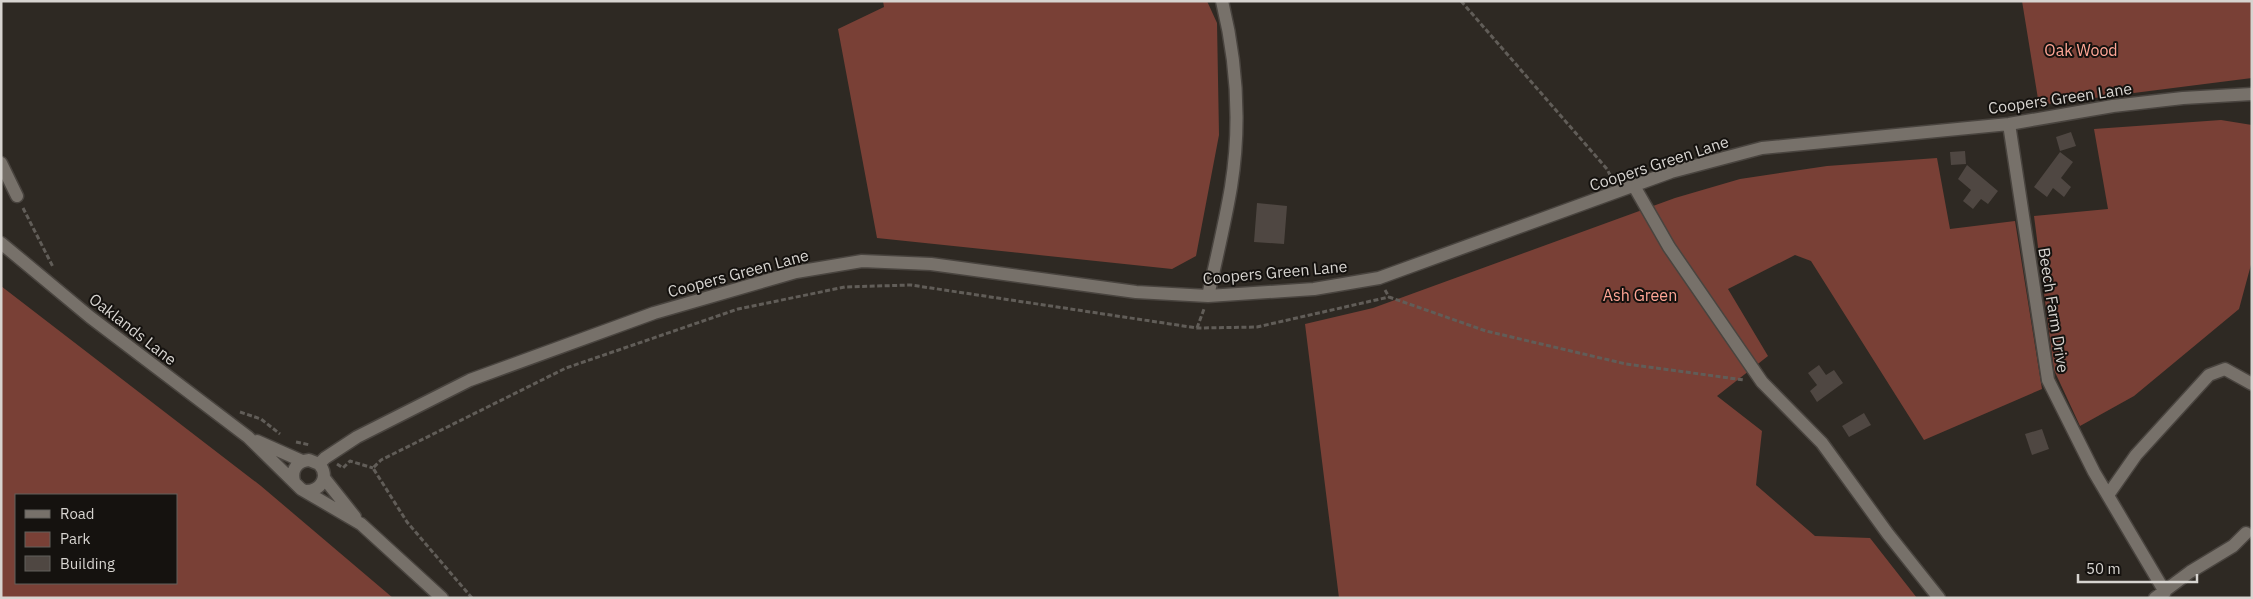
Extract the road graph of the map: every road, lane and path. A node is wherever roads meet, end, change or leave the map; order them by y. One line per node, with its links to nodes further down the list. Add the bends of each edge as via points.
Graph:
1 (1222, 1): 12 (street, via 1236,78 1236,127 1231,186)
2 (1461, 1): 7 (path, via 1607,169)
3 (2252, 94): 4 (street, Coopers Green Lane, via 2113,106)
4 (2009, 124): 6 (street, Coopers Green Lane, via 1762,148 1671,172); 29 (street, Beech Farm Drive, via 2048,380)
5 (1, 163): 8 (street)
6 (1634, 186): 7 (street, Coopers Green Lane); 15 (street, via 1669,247)
7 (1617, 192): 11 (street, Coopers Green Lane)
8 (17, 196): 10 (path)
9 (1, 243): 19 (street, Oaklands Lane, via 90,317)
10 (56, 272)
11 (1379, 278): 12 (street, Coopers Green Lane, via 1314,289); 13 (path)
12 (1208, 296): 14 (path); 23 (street, Coopers Green Lane, via 1136,292 931,264 862,261 796,272 654,313 470,380 357,437)
13 (1389, 297): 14 (path, via 1257,327); 15 (path, via 1486,331 1607,359)
14 (1197, 328): 25 (path, via 911,285 845,288 738,309 566,368 381,460)
15 (1762, 382): 35 (street, via 1822,443)
16 (2252, 384): 29 (street, via 2225,369 2210,375 2136,455)
17 (237, 411): 18 (path, via 261,419)
18 (281, 435)
19 (248, 437): 22 (street, Oaklands Lane); 27 (street, Oaklands Lane)
20 (288, 441): 21 (path)
21 (316, 448)
22 (302, 461): 23 (street, via 311,460); 27 (street, via 295,467)
23 (319, 464): 26 (street)
24 (343, 468): 25 (path, via 350,461)
25 (373, 468): 34 (path, via 407,522)
26 (324, 478): 28 (street, via 320,487); 30 (street)
27 (294, 481): 28 (street)
28 (306, 491): 30 (street)
29 (2108, 495): 32 (street, Beech Farm Drive)
30 (361, 524): 33 (street)
31 (2246, 533): 32 (street, via 2233,546)
32 (2160, 595)
33 (442, 598)
34 (472, 598)
35 (1939, 598)

